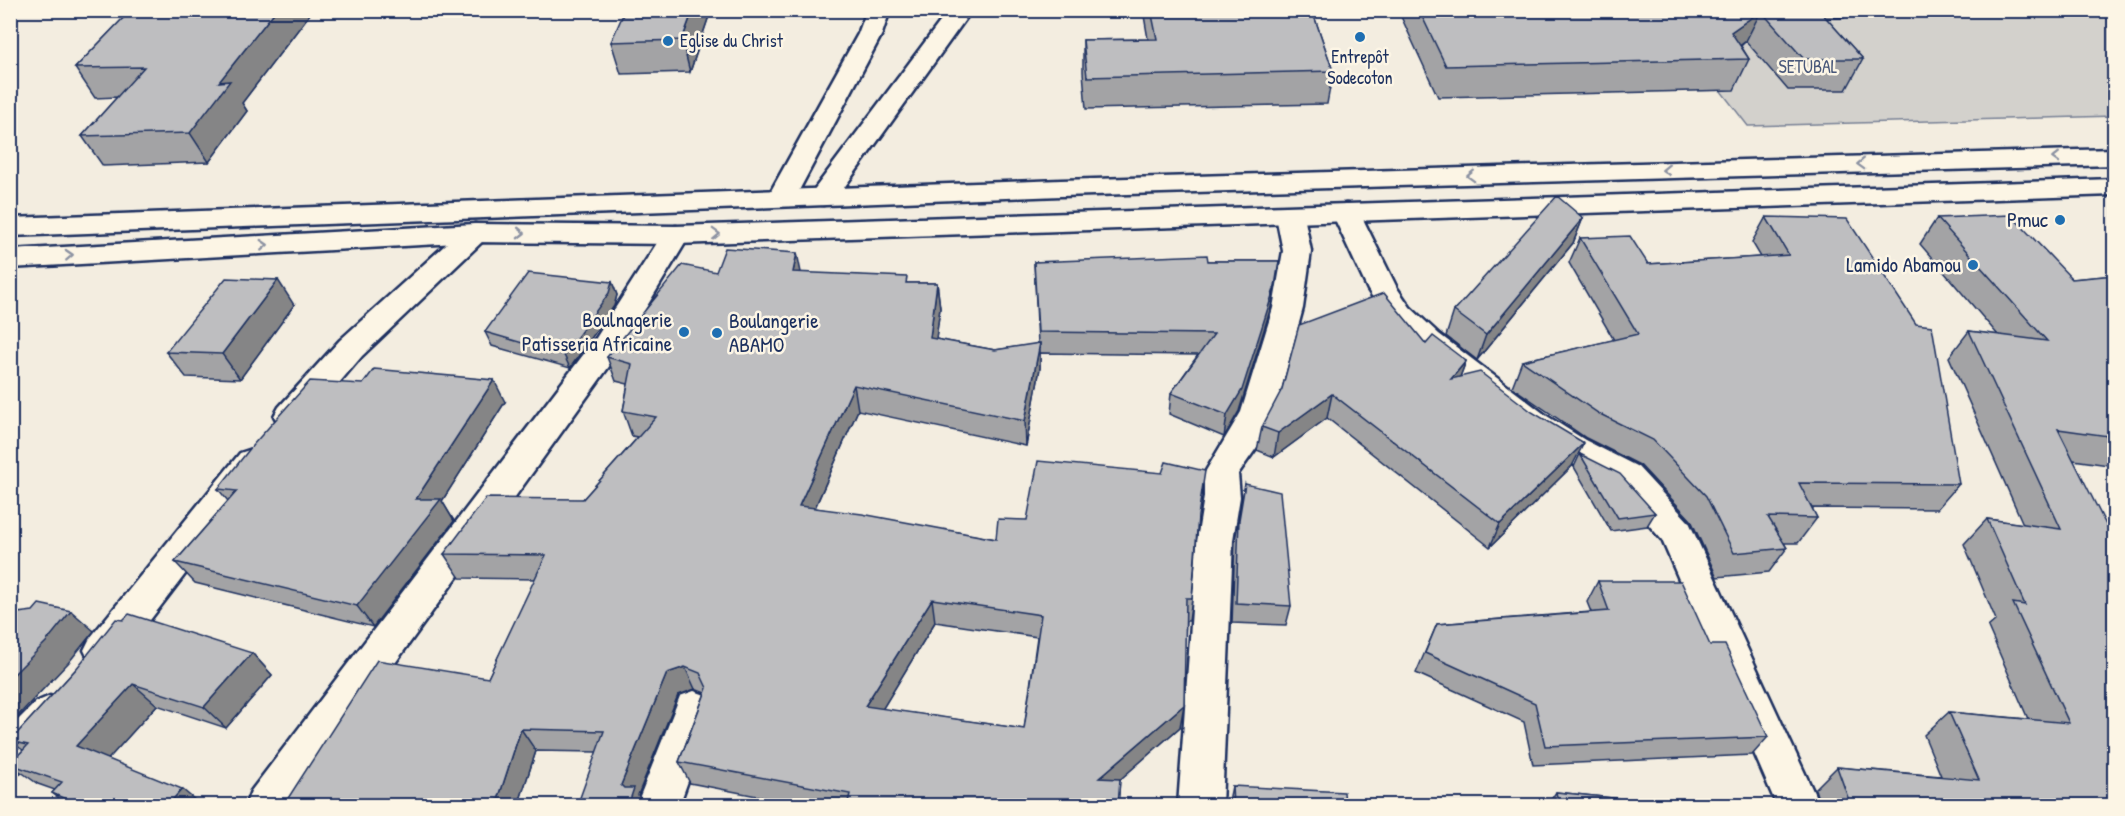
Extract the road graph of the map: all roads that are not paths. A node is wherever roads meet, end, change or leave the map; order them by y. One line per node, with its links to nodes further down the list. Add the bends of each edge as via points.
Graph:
1 (879, 10): 6 (main road, via 870,34)
2 (961, 10): 5 (main road)
3 (2115, 157): 5 (main road, one-way to 5)
4 (2115, 188): 7 (main road)
5 (823, 197): 6 (main road)
6 (781, 198): 9 (main road)
7 (1346, 213): 8 (main road); 18 (main road, via 1383,290 1399,314 1428,342 1535,425 1626,476 1676,532)
8 (1290, 216): 11 (main road, one-way to 8); 17 (main road, via 1297,250 1273,366 1258,412 1221,474)
9 (10, 227)
10 (475, 233): 11 (main road, one-way to 11); 12 (main road, one-way to 10); 14 (main road, via 351,348 255,457 77,685)
11 (676, 235): 15 (main road, via 607,346)
12 (10, 259)
13 (694, 710): 16 (main road)
14 (10, 758)
15 (266, 806)
16 (657, 806)
17 (1200, 806)
18 (1799, 806)

